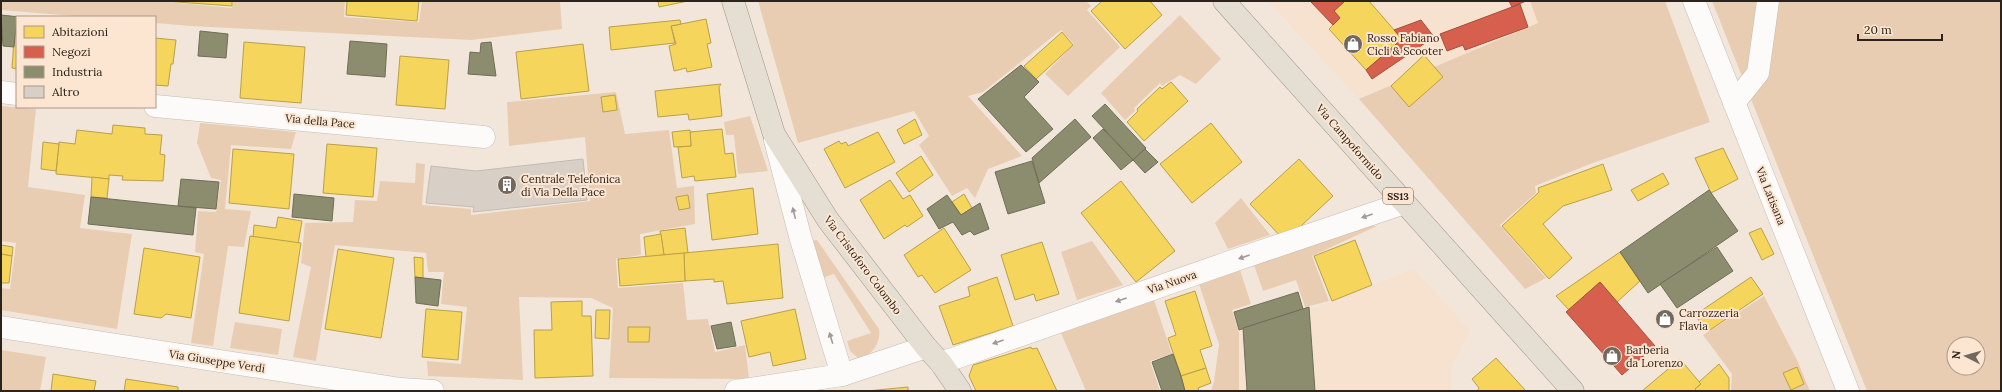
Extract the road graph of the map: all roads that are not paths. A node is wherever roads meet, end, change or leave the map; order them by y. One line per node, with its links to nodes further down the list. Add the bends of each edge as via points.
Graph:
1 (733, 1): 9 (main road, Via Cristoforo Colombo)
2 (1224, 1): 11 (main road, Via Campoformido / SS13)
3 (1694, 1): 7 (street, Via Latisana)
4 (1768, 1): 7 (street, via 1758,73)
5 (1, 92): 6 (street)
6 (16, 94)
7 (1734, 103): 20 (street, Via Latisana)
8 (156, 106): 10 (street, Via della Pace)
9 (774, 134): 13 (main road, Via Cristoforo Colombo, via 828,220); 15 (street, Via Cristoforo Colombo, one-way to 9, via 800,236)
10 (484, 136)
11 (1404, 203): 14 (street, Via Nuova, one-way to 14); 19 (main road, Via Campoformido / SS13)
12 (1, 327): 16 (street, Via Giuseppe Verdi, via 402,389)
13 (926, 347): 14 (main road, Via Cristoforo Colombo); 15 (street)
14 (941, 363): 18 (main road, Via Cristoforo Colombo)
15 (842, 375): 17 (street)
16 (433, 391)
17 (736, 391)
18 (960, 391)
19 (1573, 391)
20 (1848, 391)

